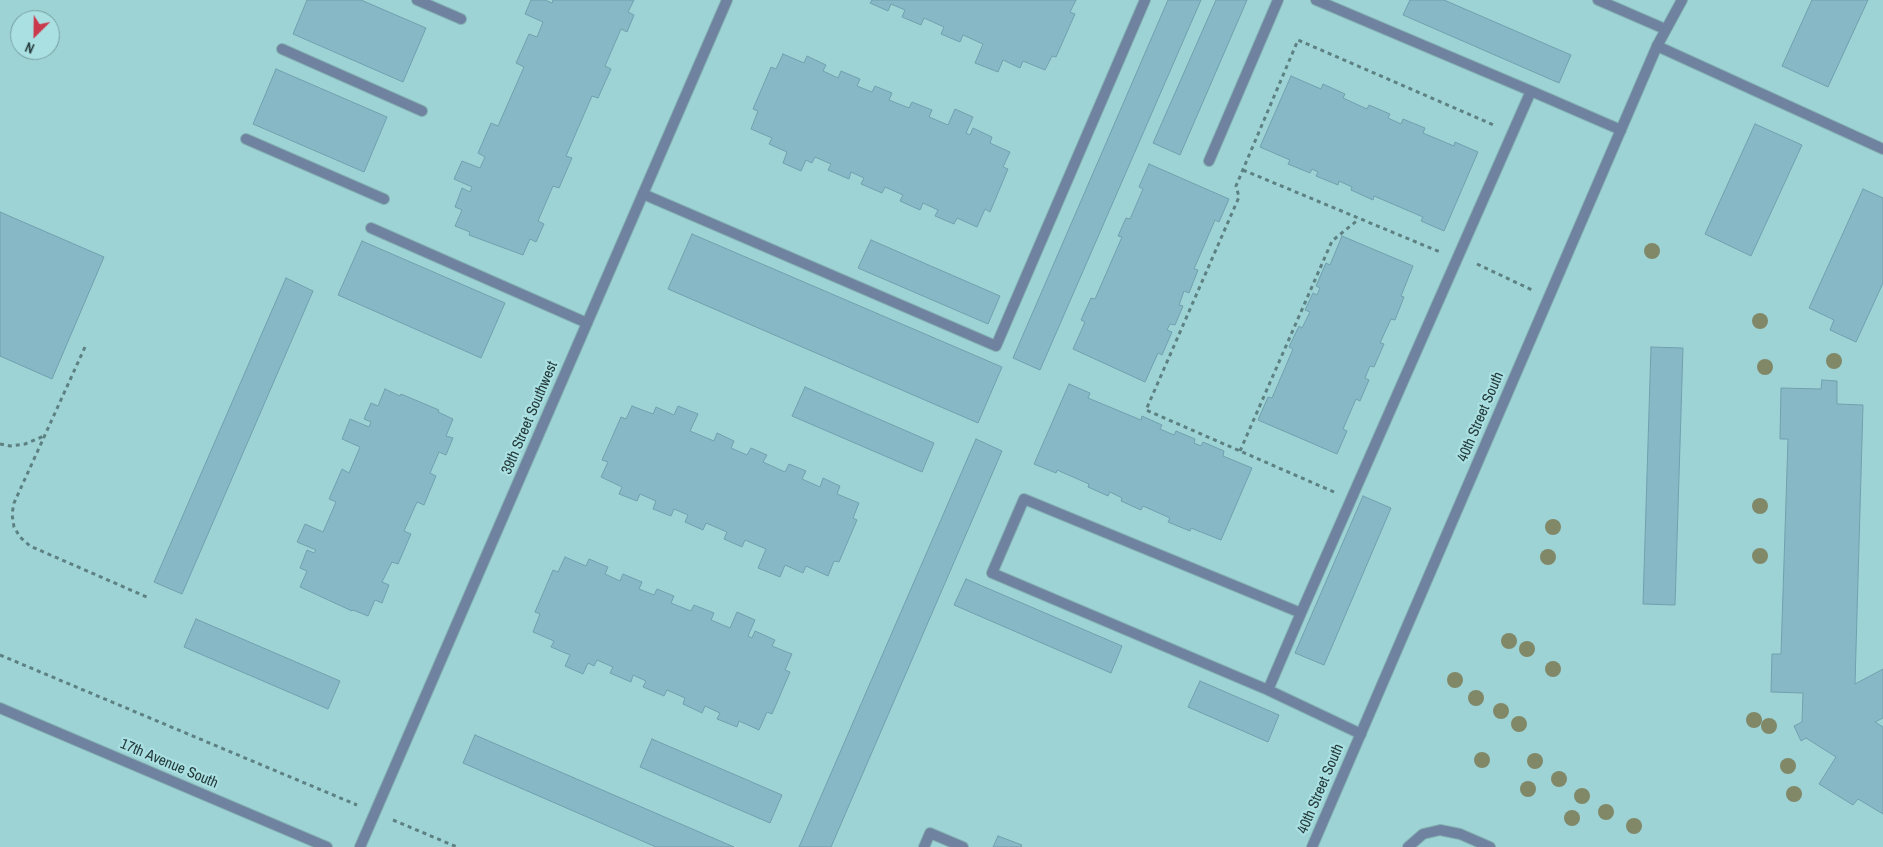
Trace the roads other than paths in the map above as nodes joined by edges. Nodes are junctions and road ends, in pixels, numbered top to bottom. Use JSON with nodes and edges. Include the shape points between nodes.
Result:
{"nodes":[{"id":1,"x":417,"y":0,"type":"edge"},
{"id":2,"x":727,"y":0,"type":"edge"},
{"id":3,"x":1145,"y":0,"type":"edge"},
{"id":4,"x":1278,"y":0,"type":"edge"},
{"id":5,"x":1316,"y":0,"type":"edge"},
{"id":6,"x":1598,"y":0,"type":"edge"},
{"id":7,"x":1682,"y":0,"type":"edge"},
{"id":8,"x":461,"y":19,"type":"dead end"},
{"id":9,"x":1665,"y":29,"type":"junction"},
{"id":10,"x":1657,"y":46,"type":"junction"},
{"id":11,"x":282,"y":49,"type":"dead end"},
{"id":12,"x":1531,"y":91,"type":"junction"},
{"id":13,"x":422,"y":111,"type":"dead end"},
{"id":14,"x":1621,"y":130,"type":"junction"},
{"id":15,"x":246,"y":140,"type":"dead end"},
{"id":16,"x":1883,"y":149,"type":"edge"},
{"id":17,"x":1209,"y":161,"type":"dead end"},
{"id":18,"x":643,"y":194,"type":"junction"},
{"id":19,"x":384,"y":199,"type":"dead end"},
{"id":20,"x":371,"y":228,"type":"dead end"},
{"id":21,"x":587,"y":323,"type":"junction"},
{"id":22,"x":1301,"y":613,"type":"junction"},
{"id":23,"x":1268,"y":690,"type":"junction"},
{"id":24,"x":0,"y":708,"type":"edge"},
{"id":25,"x":1361,"y":734,"type":"junction"},
{"id":26,"x":327,"y":847,"type":"edge"},
{"id":27,"x":360,"y":847,"type":"edge"},
{"id":28,"x":924,"y":847,"type":"edge"},
{"id":29,"x":963,"y":847,"type":"edge"},
{"id":30,"x":1312,"y":847,"type":"edge"},
{"id":31,"x":1408,"y":847,"type":"edge"},
{"id":32,"x":1490,"y":847,"type":"edge"}],
"edges":[{"from":1,"to":8,"type":"street"},
{"from":2,"to":18,"type":"street","name":"39th Street Southwest"},
{"from":3,"to":18,"type":"street","via":[[996,346]]},
{"from":4,"to":17,"type":"street"},
{"from":5,"to":12,"type":"street"},
{"from":6,"to":9,"type":"street"},
{"from":7,"to":9,"type":"street","name":"40th Street South"},
{"from":9,"to":10,"type":"street","name":"40th Street South"},
{"from":10,"to":14,"type":"street","name":"40th Street South"},
{"from":10,"to":16,"type":"street"},
{"from":11,"to":13,"type":"street"},
{"from":12,"to":14,"type":"street"},
{"from":12,"to":22,"type":"street"},
{"from":14,"to":25,"type":"street","name":"40th Street South"},
{"from":15,"to":19,"type":"street"},
{"from":18,"to":21,"type":"street","name":"39th Street Southwest"},
{"from":20,"to":21,"type":"street"},
{"from":21,"to":27,"type":"street","name":"39th Street Southwest"},
{"from":22,"to":23,"type":"street"},
{"from":22,"to":23,"type":"street","via":[[1024,498],[999,556],[992,573]]},
{"from":23,"to":25,"type":"street"},
{"from":24,"to":26,"type":"street","name":"17th Avenue South"},
{"from":25,"to":30,"type":"street","name":"40th Street South"},
{"from":28,"to":29,"type":"street","via":[[930,833]]},
{"from":31,"to":32,"type":"street","via":[[1423,834],[1440,830],[1460,834]]}]}
